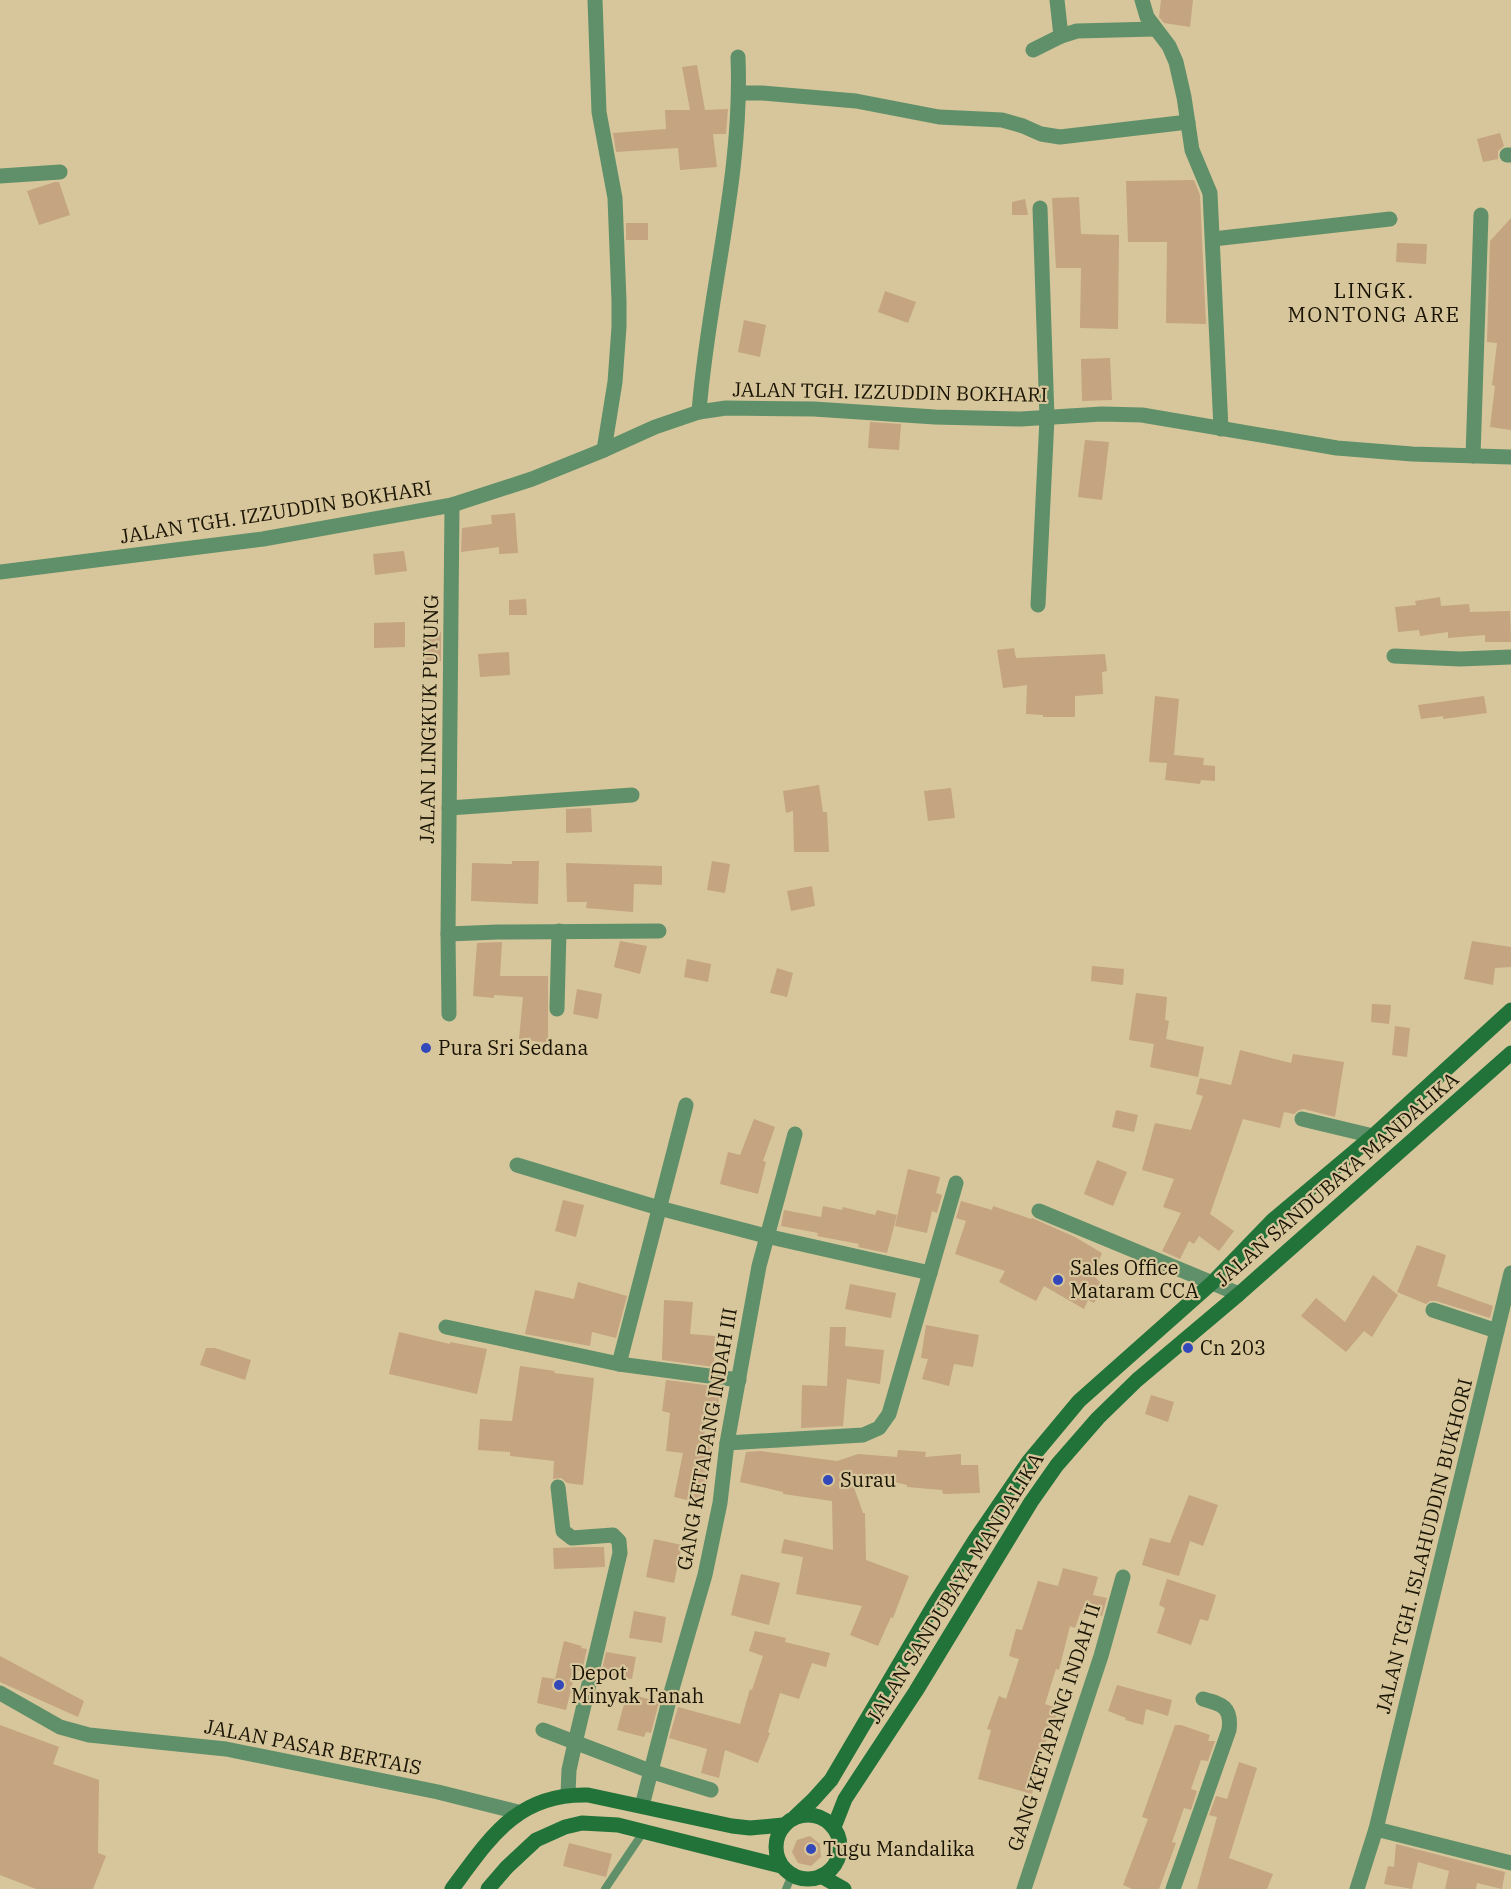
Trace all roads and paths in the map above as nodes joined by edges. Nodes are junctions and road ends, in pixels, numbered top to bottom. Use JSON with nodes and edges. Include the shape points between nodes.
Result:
{"nodes":[{"id":1,"x":595,"y":0,"type":"edge"},
{"id":2,"x":1057,"y":0,"type":"edge"},
{"id":3,"x":1142,"y":0,"type":"edge"},
{"id":4,"x":1155,"y":29,"type":"junction"},
{"id":5,"x":1061,"y":36,"type":"junction"},
{"id":6,"x":1034,"y":50,"type":"dead end"},
{"id":7,"x":738,"y":57,"type":"dead end"},
{"id":8,"x":740,"y":93,"type":"junction"},
{"id":9,"x":1188,"y":122,"type":"junction"},
{"id":10,"x":60,"y":172,"type":"dead end"},
{"id":11,"x":0,"y":176,"type":"edge"},
{"id":12,"x":1040,"y":208,"type":"dead end"},
{"id":13,"x":1481,"y":215,"type":"dead end"},
{"id":14,"x":1390,"y":219,"type":"dead end"},
{"id":15,"x":1212,"y":239,"type":"junction"},
{"id":16,"x":699,"y":412,"type":"junction"},
{"id":17,"x":1047,"y":418,"type":"junction"},
{"id":18,"x":1221,"y":429,"type":"junction"},
{"id":19,"x":604,"y":450,"type":"junction"},
{"id":20,"x":1473,"y":456,"type":"junction"},
{"id":21,"x":1511,"y":457,"type":"edge"},
{"id":22,"x":452,"y":505,"type":"junction"},
{"id":23,"x":0,"y":572,"type":"edge"},
{"id":24,"x":1038,"y":605,"type":"dead end"},
{"id":25,"x":1394,"y":656,"type":"dead end"},
{"id":26,"x":1511,"y":657,"type":"edge"},
{"id":27,"x":632,"y":795,"type":"dead end"},
{"id":28,"x":449,"y":808,"type":"junction"},
{"id":29,"x":559,"y":931,"type":"junction"},
{"id":30,"x":659,"y":931,"type":"dead end"},
{"id":31,"x":448,"y":934,"type":"junction"},
{"id":32,"x":557,"y":1009,"type":"dead end"},
{"id":33,"x":1511,"y":1010,"type":"edge"},
{"id":34,"x":449,"y":1014,"type":"dead end"},
{"id":35,"x":1511,"y":1053,"type":"edge"},
{"id":36,"x":686,"y":1105,"type":"dead end"},
{"id":37,"x":1302,"y":1119,"type":"dead end"},
{"id":38,"x":795,"y":1134,"type":"dead end"},
{"id":39,"x":1373,"y":1136,"type":"junction"},
{"id":40,"x":517,"y":1165,"type":"dead end"},
{"id":41,"x":956,"y":1183,"type":"dead end"},
{"id":42,"x":659,"y":1208,"type":"junction"},
{"id":43,"x":1039,"y":1211,"type":"dead end"},
{"id":44,"x":765,"y":1236,"type":"junction"},
{"id":45,"x":930,"y":1273,"type":"junction"},
{"id":46,"x":1511,"y":1273,"type":"edge"},
{"id":47,"x":1213,"y":1282,"type":"junction"},
{"id":48,"x":1239,"y":1294,"type":"junction"},
{"id":49,"x":1433,"y":1310,"type":"dead end"},
{"id":50,"x":446,"y":1327,"type":"dead end"},
{"id":51,"x":1497,"y":1331,"type":"junction"},
{"id":52,"x":619,"y":1364,"type":"junction"},
{"id":53,"x":739,"y":1380,"type":"junction"},
{"id":54,"x":727,"y":1443,"type":"junction"},
{"id":55,"x":558,"y":1486,"type":"dead end"},
{"id":56,"x":1123,"y":1577,"type":"dead end"},
{"id":57,"x":0,"y":1694,"type":"edge"},
{"id":58,"x":1203,"y":1699,"type":"dead end"},
{"id":59,"x":543,"y":1730,"type":"dead end"},
{"id":60,"x":575,"y":1743,"type":"junction"},
{"id":61,"x":650,"y":1771,"type":"junction"},
{"id":62,"x":711,"y":1791,"type":"dead end"},
{"id":63,"x":568,"y":1794,"type":"junction"},
{"id":64,"x":642,"y":1806,"type":"junction"},
{"id":65,"x":518,"y":1812,"type":"junction"},
{"id":66,"x":789,"y":1821,"type":"junction"},
{"id":67,"x":834,"y":1827,"type":"junction"},
{"id":68,"x":1376,"y":1829,"type":"junction"},
{"id":69,"x":645,"y":1830,"type":"junction"},
{"id":70,"x":1511,"y":1863,"type":"edge"},
{"id":71,"x":820,"y":1876,"type":"junction"},
{"id":72,"x":786,"y":1877,"type":"edge"},
{"id":73,"x":452,"y":1889,"type":"edge"},
{"id":74,"x":488,"y":1889,"type":"edge"},
{"id":75,"x":605,"y":1889,"type":"edge"},
{"id":76,"x":844,"y":1889,"type":"edge"},
{"id":77,"x":1024,"y":1889,"type":"edge"},
{"id":78,"x":1173,"y":1889,"type":"edge"},
{"id":79,"x":1357,"y":1889,"type":"edge"}],
"edges":[{"from":1,"to":19,"type":"street","via":[[599,112],[615,198],[619,301],[615,382]]},
{"from":2,"to":5,"type":"street"},
{"from":3,"to":4,"type":"street"},
{"from":4,"to":5,"type":"street","via":[[1077,31]]},
{"from":4,"to":9,"type":"street","via":[[1176,62]]},
{"from":5,"to":6,"type":"street"},
{"from":7,"to":8,"type":"street"},
{"from":8,"to":9,"type":"street","via":[[856,101],[939,117],[1002,120],[1060,137]]},
{"from":8,"to":16,"type":"street","via":[[720,269],[702,365]]},
{"from":9,"to":15,"type":"street","via":[[1192,150],[1210,193]]},
{"from":10,"to":11,"type":"street"},
{"from":12,"to":17,"type":"street"},
{"from":13,"to":20,"type":"street"},
{"from":14,"to":15,"type":"street"},
{"from":15,"to":18,"type":"street"},
{"from":16,"to":17,"type":"street","name":"JALAN TGH. IZZUDDIN BOKHARI","via":[[775,408],[935,417]]},
{"from":16,"to":19,"type":"street","name":"JALAN TGH. IZZUDDIN BOKHARI"},
{"from":17,"to":18,"type":"street","name":"JALAN TGH. IZZUDDIN BOKHARI","via":[[1142,415]]},
{"from":17,"to":24,"type":"street"},
{"from":18,"to":20,"type":"street","name":"JALAN TGH. IZZUDDIN BOKHARI","via":[[1337,448]]},
{"from":19,"to":22,"type":"street","name":"JALAN TGH. IZZUDDIN BOKHARI"},
{"from":20,"to":21,"type":"street","name":"JALAN TGH. IZZUDDIN BOKHARI"},
{"from":22,"to":23,"type":"street","name":"JALAN TGH. IZZUDDIN BOKHARI","via":[[263,539]]},
{"from":22,"to":28,"type":"street","name":"JALAN LINGKUK PUYUNG"},
{"from":25,"to":26,"type":"street"},
{"from":27,"to":28,"type":"street"},
{"from":28,"to":31,"type":"street","name":"JALAN LINGKUK PUYUNG"},
{"from":29,"to":30,"type":"street"},
{"from":29,"to":31,"type":"street"},
{"from":29,"to":32,"type":"street"},
{"from":31,"to":34,"type":"street","name":"JALAN LINGKUK PUYUNG"},
{"from":33,"to":39,"type":"main road"},
{"from":35,"to":48,"type":"main road","name":"JALAN SANDUBAYA MANDALIKA"},
{"from":36,"to":42,"type":"street"},
{"from":37,"to":39,"type":"street"},
{"from":38,"to":44,"type":"street","name":"GANG KETAPANG INDAH III"},
{"from":39,"to":47,"type":"main road","via":[[1273,1221]]},
{"from":40,"to":42,"type":"street"},
{"from":41,"to":45,"type":"street"},
{"from":42,"to":44,"type":"street"},
{"from":42,"to":52,"type":"street"},
{"from":43,"to":47,"type":"street"},
{"from":44,"to":45,"type":"street"},
{"from":44,"to":53,"type":"street","name":"GANG KETAPANG INDAH III"},
{"from":45,"to":54,"type":"street","via":[[889,1414],[879,1428],[857,1436]]},
{"from":46,"to":51,"type":"street","name":"JALAN TGH. ISLAHUDDIN BUKHORI"},
{"from":47,"to":48,"type":"street"},
{"from":47,"to":66,"type":"main road","via":[[1079,1401],[1029,1461],[934,1605],[831,1780]]},
{"from":48,"to":67,"type":"main road","name":"JALAN SANDUBAYA MANDALIKA","via":[[1137,1380],[1057,1465],[845,1799]]},
{"from":49,"to":51,"type":"street"},
{"from":50,"to":52,"type":"street"},
{"from":51,"to":68,"type":"street","name":"JALAN TGH. ISLAHUDDIN BUKHORI"},
{"from":52,"to":53,"type":"street"},
{"from":53,"to":54,"type":"street","name":"GANG KETAPANG INDAH III"},
{"from":54,"to":61,"type":"street","name":"GANG KETAPANG INDAH III","via":[[705,1575]]},
{"from":55,"to":60,"type":"street","via":[[563,1531],[567,1536],[614,1535],[620,1553]]},
{"from":56,"to":77,"type":"street","name":"GANG KETAPANG INDAH II"},
{"from":57,"to":65,"type":"street","name":"JALAN PASAR BERTAIS","via":[[43,1719],[83,1734],[226,1749]]},
{"from":58,"to":78,"type":"street","via":[[1225,1707],[1229,1730]]},
{"from":59,"to":60,"type":"street"},
{"from":60,"to":61,"type":"street"},
{"from":60,"to":63,"type":"street"},
{"from":61,"to":62,"type":"street"},
{"from":61,"to":64,"type":"street","name":"GANG KETAPANG INDAH III"},
{"from":63,"to":64,"type":"main road"},
{"from":63,"to":65,"type":"main road"},
{"from":64,"to":66,"type":"main road","via":[[750,1828]]},
{"from":65,"to":73,"type":"main road","via":[[486,1844]]},
{"from":66,"to":67,"type":"main road","via":[[809,1814]]},
{"from":66,"to":72,"type":"main road","via":[[776,1838],[776,1852]]},
{"from":67,"to":71,"type":"main road","via":[[840,1841],[839,1855],[832,1868]]},
{"from":68,"to":70,"type":"street"},
{"from":68,"to":79,"type":"street","name":"JALAN TGH. ISLAHUDDIN BUKHORI"},
{"from":69,"to":72,"type":"main road"},
{"from":69,"to":74,"type":"main road","via":[[600,1822],[550,1832],[536,1840]]},
{"from":69,"to":75,"type":"lane"},
{"from":71,"to":72,"type":"main road"},
{"from":71,"to":76,"type":"main road"}]}
